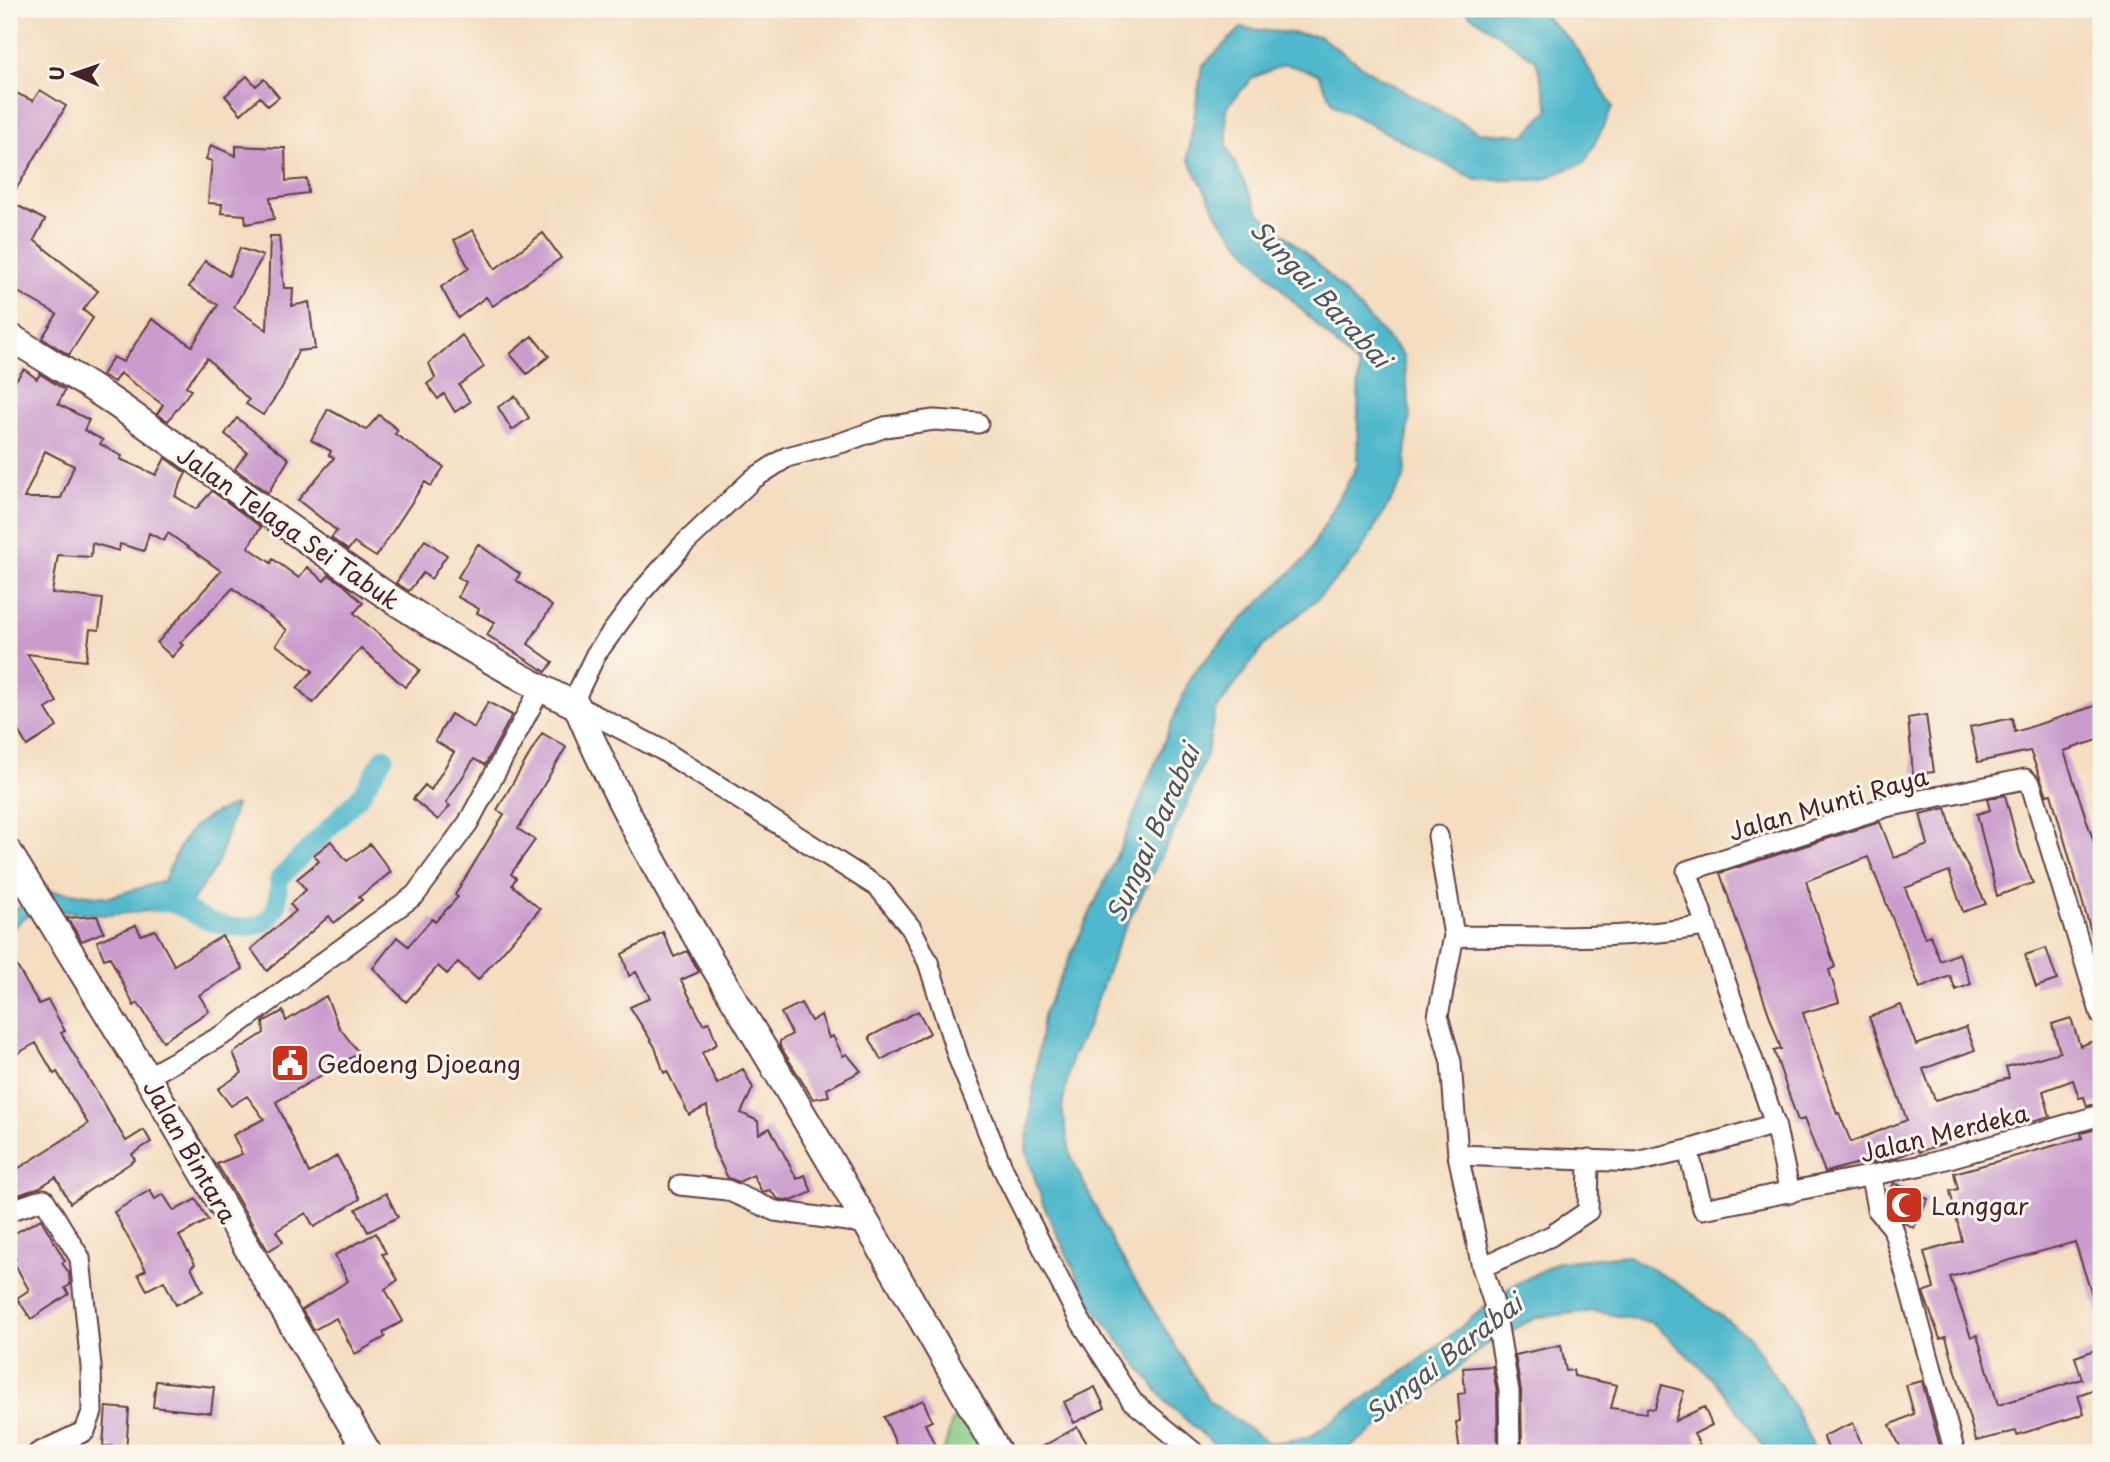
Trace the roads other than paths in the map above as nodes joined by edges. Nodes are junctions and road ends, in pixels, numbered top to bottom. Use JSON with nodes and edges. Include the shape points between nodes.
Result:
{"nodes":[{"id":1,"x":9,"y":336,"type":"edge"},
{"id":2,"x":978,"y":423,"type":"dead end"},
{"id":3,"x":541,"y":688,"type":"junction"},
{"id":4,"x":574,"y":705,"type":"junction"},
{"id":5,"x":1438,"y":836,"type":"dead end"},
{"id":6,"x":9,"y":853,"type":"edge"},
{"id":7,"x":1706,"y":926,"type":"junction"},
{"id":8,"x":1454,"y":936,"type":"junction"},
{"id":9,"x":2101,"y":1016,"type":"edge"},
{"id":10,"x":147,"y":1077,"type":"junction"},
{"id":11,"x":2101,"y":1115,"type":"edge"},
{"id":12,"x":1775,"y":1124,"type":"junction"},
{"id":13,"x":1688,"y":1150,"type":"junction"},
{"id":14,"x":1458,"y":1155,"type":"junction"},
{"id":15,"x":1588,"y":1159,"type":"junction"},
{"id":16,"x":1871,"y":1177,"type":"junction"},
{"id":17,"x":680,"y":1185,"type":"dead end"},
{"id":18,"x":1793,"y":1193,"type":"junction"},
{"id":19,"x":9,"y":1211,"type":"edge"},
{"id":20,"x":869,"y":1224,"type":"junction"},
{"id":21,"x":1482,"y":1267,"type":"junction"},
{"id":22,"x":38,"y":1453,"type":"edge"},
{"id":23,"x":368,"y":1453,"type":"edge"},
{"id":24,"x":998,"y":1453,"type":"edge"},
{"id":25,"x":1195,"y":1453,"type":"edge"},
{"id":26,"x":1510,"y":1453,"type":"edge"},
{"id":27,"x":1955,"y":1453,"type":"edge"}],
"edges":[{"from":1,"to":3,"type":"main road","name":"Jalan Telaga Sei Tabuk","via":[[111,401],[310,546],[488,661]]},
{"from":2,"to":4,"type":"street","via":[[934,420],[885,426],[786,457],[753,479],[643,590],[596,654]]},
{"from":3,"to":4,"type":"main road","name":"Jalan Telaga Sei Tabuk"},
{"from":3,"to":10,"type":"street","via":[[468,823],[415,895],[228,1031]]},
{"from":4,"to":20,"type":"main road","via":[[640,842]]},
{"from":4,"to":25,"type":"street","via":[[662,750],[879,888],[911,928],[928,962],[959,1060],[1003,1169],[1079,1319],[1132,1401]]},
{"from":5,"to":8,"type":"street"},
{"from":6,"to":10,"type":"main road","name":"Jalan Bintara"},
{"from":7,"to":8,"type":"street","via":[[1594,937]]},
{"from":7,"to":9,"type":"street","name":"Jalan Munti Raya","via":[[1687,871],[1886,807],[2025,779],[2031,785]]},
{"from":7,"to":12,"type":"street"},
{"from":8,"to":14,"type":"street","via":[[1438,1016],[1451,1062]]},
{"from":10,"to":23,"type":"main road","name":"Jalan Bintara"},
{"from":11,"to":16,"type":"street","name":"Jalan Merdeka"},
{"from":12,"to":13,"type":"street"},
{"from":12,"to":18,"type":"street"},
{"from":13,"to":15,"type":"street","via":[[1636,1162]]},
{"from":13,"to":18,"type":"street","name":"Jalan Merdeka","via":[[1703,1209]]},
{"from":14,"to":15,"type":"street"},
{"from":14,"to":21,"type":"street"},
{"from":15,"to":21,"type":"street","via":[[1588,1211],[1551,1236]]},
{"from":16,"to":18,"type":"street","name":"Jalan Merdeka"},
{"from":16,"to":27,"type":"street","via":[[1877,1209],[1893,1228]]},
{"from":17,"to":20,"type":"street","via":[[727,1190],[775,1211]]},
{"from":19,"to":22,"type":"street","via":[[44,1199],[80,1258],[91,1366],[91,1421],[85,1431]]},
{"from":20,"to":24,"type":"main road"},
{"from":21,"to":26,"type":"street","via":[[1494,1304],[1509,1391]]}]}
